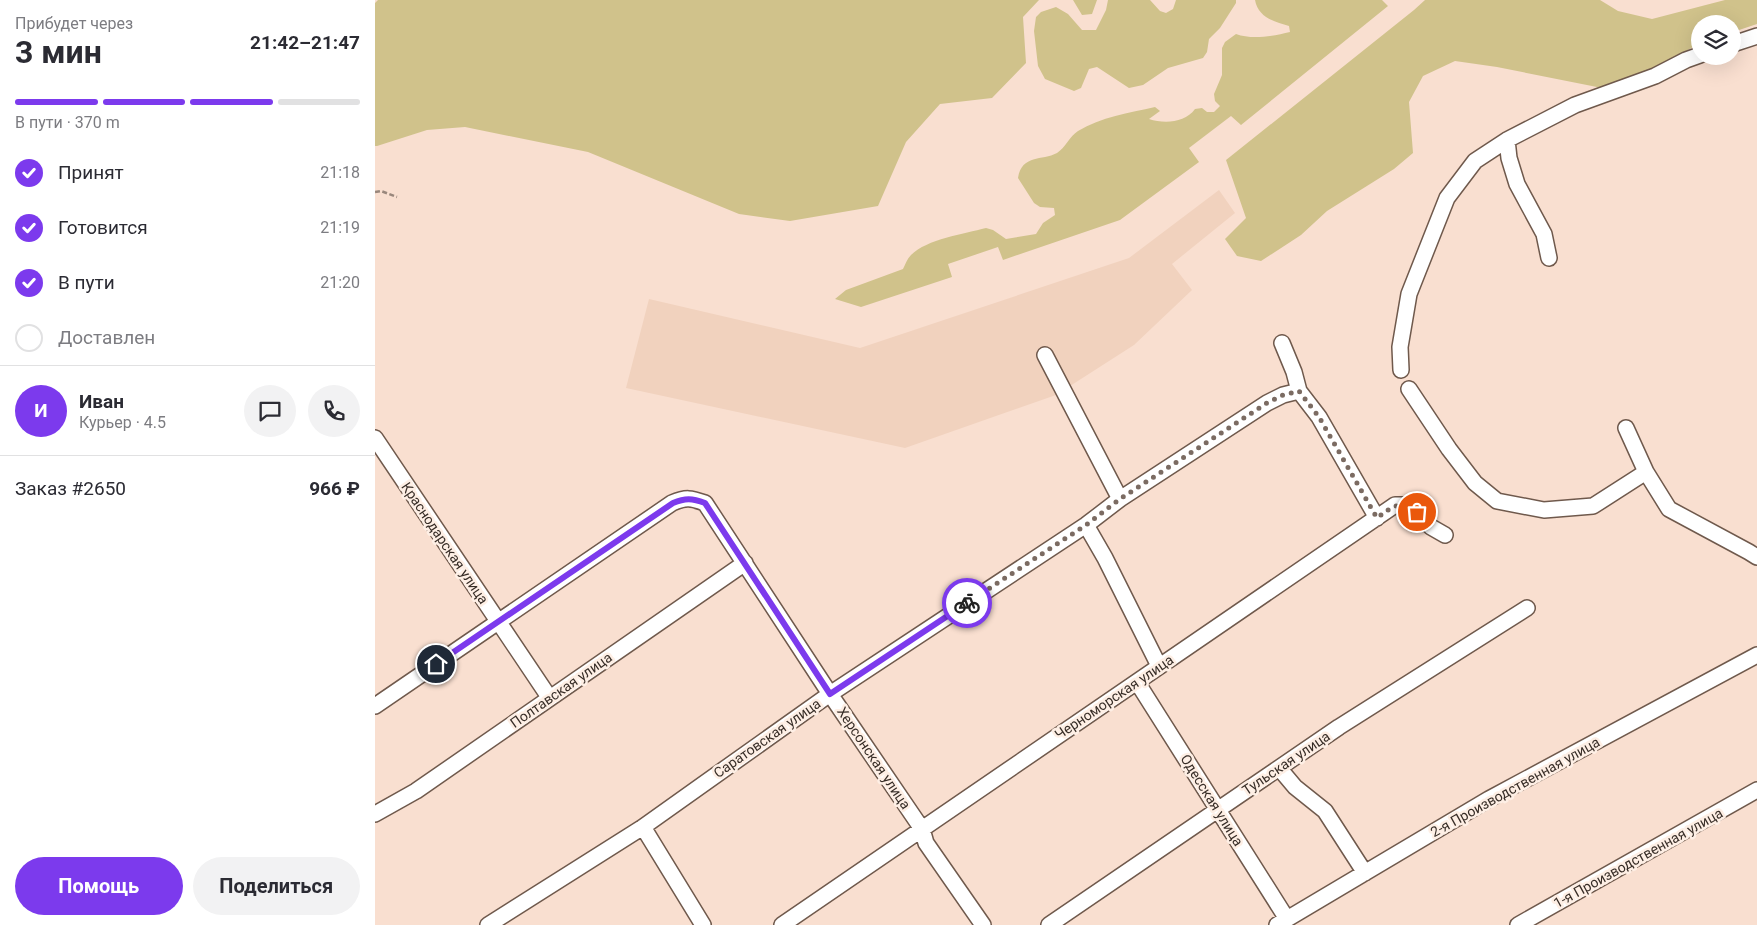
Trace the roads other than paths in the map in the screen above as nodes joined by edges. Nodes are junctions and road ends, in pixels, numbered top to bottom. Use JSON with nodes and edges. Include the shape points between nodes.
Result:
{"nodes":[{"id":1,"x":1757,"y":36,"type":"edge"},
{"id":2,"x":1741,"y":41,"type":"edge"},
{"id":3,"x":1691,"y":58,"type":"edge"},
{"id":4,"x":1507,"y":140,"type":"junction"},
{"id":5,"x":1549,"y":258,"type":"dead end"},
{"id":6,"x":1282,"y":343,"type":"dead end"},
{"id":7,"x":1045,"y":355,"type":"dead end"},
{"id":8,"x":1401,"y":370,"type":"dead end"},
{"id":9,"x":1409,"y":389,"type":"dead end"},
{"id":10,"x":1299,"y":391,"type":"junction"},
{"id":11,"x":1626,"y":428,"type":"dead end"},
{"id":12,"x":375,"y":438,"type":"edge"},
{"id":13,"x":1646,"y":472,"type":"junction"},
{"id":14,"x":1120,"y":499,"type":"junction"},
{"id":15,"x":1377,"y":518,"type":"junction"},
{"id":16,"x":1086,"y":525,"type":"junction"},
{"id":17,"x":1445,"y":535,"type":"dead end"},
{"id":18,"x":1757,"y":557,"type":"edge"},
{"id":19,"x":745,"y":563,"type":"junction"},
{"id":20,"x":1527,"y":608,"type":"dead end"},
{"id":21,"x":497,"y":623,"type":"junction"},
{"id":22,"x":1757,"y":655,"type":"edge"},
{"id":23,"x":1159,"y":666,"type":"junction"},
{"id":24,"x":1137,"y":682,"type":"junction"},
{"id":25,"x":830,"y":694,"type":"junction"},
{"id":26,"x":549,"y":697,"type":"junction"},
{"id":27,"x":375,"y":706,"type":"edge"},
{"id":28,"x":1279,"y":768,"type":"junction"},
{"id":29,"x":1757,"y":790,"type":"edge"},
{"id":30,"x":1218,"y":810,"type":"junction"},
{"id":31,"x":375,"y":814,"type":"edge"},
{"id":32,"x":643,"y":827,"type":"junction"},
{"id":33,"x":922,"y":829,"type":"junction"},
{"id":34,"x":1365,"y":873,"type":"junction"},
{"id":35,"x":1282,"y":922,"type":"edge"},
{"id":36,"x":488,"y":925,"type":"edge"},
{"id":37,"x":703,"y":925,"type":"edge"},
{"id":38,"x":782,"y":925,"type":"edge"},
{"id":39,"x":983,"y":925,"type":"edge"},
{"id":40,"x":1049,"y":925,"type":"edge"},
{"id":41,"x":1518,"y":925,"type":"edge"}],
"edges":[{"from":1,"to":2,"type":"street"},
{"from":3,"to":4,"type":"street","via":[[1655,76],[1575,105]]},
{"from":4,"to":5,"type":"street","via":[[1517,184],[1544,234]]},
{"from":4,"to":8,"type":"street","via":[[1475,161],[1447,198],[1409,294],[1400,347]]},
{"from":6,"to":10,"type":"street"},
{"from":7,"to":14,"type":"street"},
{"from":9,"to":13,"type":"street","via":[[1449,450],[1475,483],[1497,501],[1544,510],[1593,506]]},
{"from":10,"to":14,"type":"street","name":"Саратовская улица","via":[[1267,403]]},
{"from":10,"to":15,"type":"street","via":[[1319,417]]},
{"from":11,"to":13,"type":"street"},
{"from":12,"to":21,"type":"street","name":"Краснодарская улица"},
{"from":13,"to":18,"type":"street","via":[[1669,510]]},
{"from":14,"to":16,"type":"street","name":"Саратовская улица"},
{"from":15,"to":17,"type":"street","name":"Черноморская улица","via":[[1395,505],[1409,505],[1431,527]]},
{"from":15,"to":23,"type":"street","name":"Черноморская улица"},
{"from":16,"to":23,"type":"street"},
{"from":16,"to":25,"type":"street","name":"Саратовская улица"},
{"from":19,"to":21,"type":"street","name":"Херсонская улица","via":[[705,503],[692,498],[682,499]]},
{"from":19,"to":25,"type":"street","name":"Херсонская улица"},
{"from":19,"to":26,"type":"street","name":"Полтавская улица"},
{"from":20,"to":28,"type":"street","name":"Тульская улица"},
{"from":21,"to":26,"type":"street","name":"Краснодарская улица"},
{"from":21,"to":27,"type":"street"},
{"from":22,"to":34,"type":"street","name":"2-я Производственная улица","via":[[1489,799]]},
{"from":23,"to":24,"type":"street","name":"Черноморская улица"},
{"from":24,"to":30,"type":"street","name":"Одесская улица"},
{"from":24,"to":33,"type":"street","name":"Черноморская улица"},
{"from":25,"to":32,"type":"street","name":"Саратовская улица"},
{"from":25,"to":33,"type":"street","name":"Херсонская улица"},
{"from":26,"to":31,"type":"street","name":"Полтавская улица","via":[[416,791]]},
{"from":28,"to":30,"type":"street","name":"Тульская улица"},
{"from":28,"to":34,"type":"street","via":[[1295,787],[1325,811]]},
{"from":29,"to":41,"type":"street","name":"1-я Производственная улица"},
{"from":30,"to":35,"type":"street","name":"Одесская улица"},
{"from":30,"to":40,"type":"street","name":"Тульская улица"},
{"from":32,"to":36,"type":"street","name":"Саратовская улица"},
{"from":32,"to":37,"type":"street"},
{"from":33,"to":38,"type":"street","name":"Черноморская улица"},
{"from":33,"to":39,"type":"street","name":"Херсонская улица","via":[[926,843]]},
{"from":34,"to":35,"type":"street","name":"2-я Производственная улица"}]}
